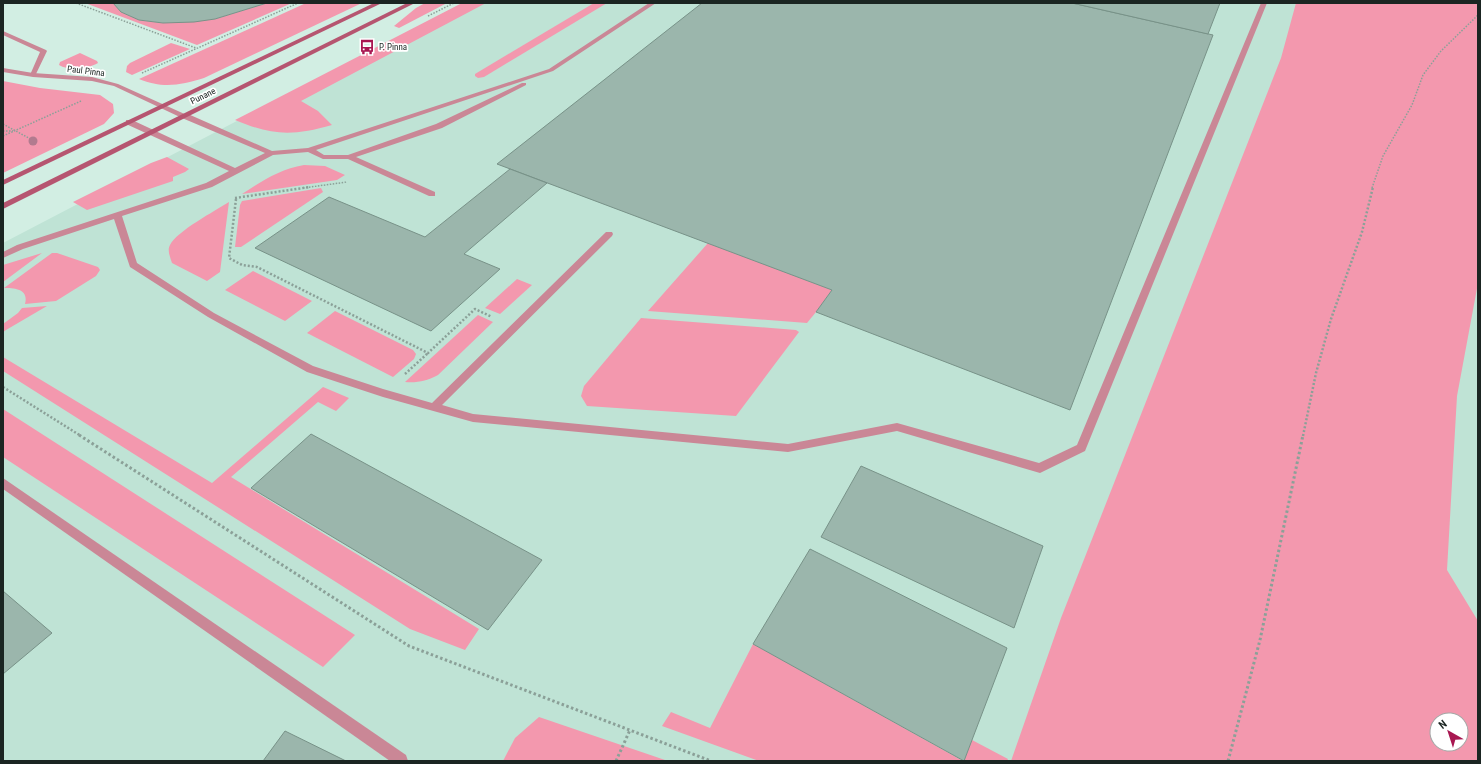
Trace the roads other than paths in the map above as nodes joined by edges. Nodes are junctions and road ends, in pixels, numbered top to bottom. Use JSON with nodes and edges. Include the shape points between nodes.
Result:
{"nodes":[{"id":1,"x":379,"y":3,"type":"edge"},
{"id":2,"x":412,"y":3,"type":"edge"},
{"id":3,"x":653,"y":3,"type":"edge"},
{"id":4,"x":1264,"y":3,"type":"edge"},
{"id":5,"x":3,"y":33,"type":"edge"},
{"id":6,"x":3,"y":70,"type":"edge"},
{"id":7,"x":551,"y":70,"type":"junction"},
{"id":8,"x":33,"y":75,"type":"junction"},
{"id":9,"x":162,"y":106,"type":"junction"},
{"id":10,"x":185,"y":116,"type":"junction"},
{"id":11,"x":129,"y":122,"type":"junction"},
{"id":12,"x":152,"y":132,"type":"junction"},
{"id":13,"x":308,"y":150,"type":"junction"},
{"id":14,"x":271,"y":154,"type":"junction"},
{"id":15,"x":349,"y":158,"type":"junction"},
{"id":16,"x":235,"y":171,"type":"junction"},
{"id":17,"x":3,"y":182,"type":"edge"},
{"id":18,"x":432,"y":194,"type":"dead end"},
{"id":19,"x":3,"y":206,"type":"edge"},
{"id":20,"x":118,"y":217,"type":"junction"},
{"id":21,"x":609,"y":234,"type":"dead end"},
{"id":22,"x":3,"y":255,"type":"edge"},
{"id":23,"x":434,"y":407,"type":"junction"},
{"id":24,"x":3,"y":483,"type":"edge"},
{"id":25,"x":401,"y":760,"type":"edge"}],
"edges":[{"from":1,"to":9,"type":"main road","name":"Punane"},
{"from":2,"to":10,"type":"main road","name":"Punane"},
{"from":3,"to":7,"type":"street"},
{"from":4,"to":23,"type":"street","via":[[1081,448],[1047,465],[1040,468],[897,426],[788,448],[473,418]]},
{"from":5,"to":8,"type":"street","via":[[44,50]]},
{"from":6,"to":8,"type":"street","name":"Paul Pinna"},
{"from":7,"to":13,"type":"street"},
{"from":7,"to":15,"type":"street","via":[[439,126]]},
{"from":8,"to":9,"type":"street","name":"Paul Pinna","via":[[92,79],[116,85]]},
{"from":9,"to":10,"type":"street","name":"Paul Pinna"},
{"from":9,"to":11,"type":"main road","name":"Punane"},
{"from":10,"to":12,"type":"main road","name":"Punane"},
{"from":10,"to":14,"type":"street","name":"Paul Pinna"},
{"from":11,"to":12,"type":"street"},
{"from":11,"to":17,"type":"main road","name":"Punane"},
{"from":12,"to":16,"type":"street"},
{"from":12,"to":19,"type":"main road","name":"Punane"},
{"from":13,"to":14,"type":"street"},
{"from":13,"to":15,"type":"street","via":[[322,157]]},
{"from":14,"to":16,"type":"street"},
{"from":15,"to":18,"type":"street"},
{"from":16,"to":20,"type":"street","via":[[210,185]]},
{"from":20,"to":22,"type":"street","via":[[20,247]]},
{"from":20,"to":23,"type":"street","via":[[133,266],[211,315],[310,369]]},
{"from":21,"to":23,"type":"street"},
{"from":24,"to":25,"type":"street"}]}
